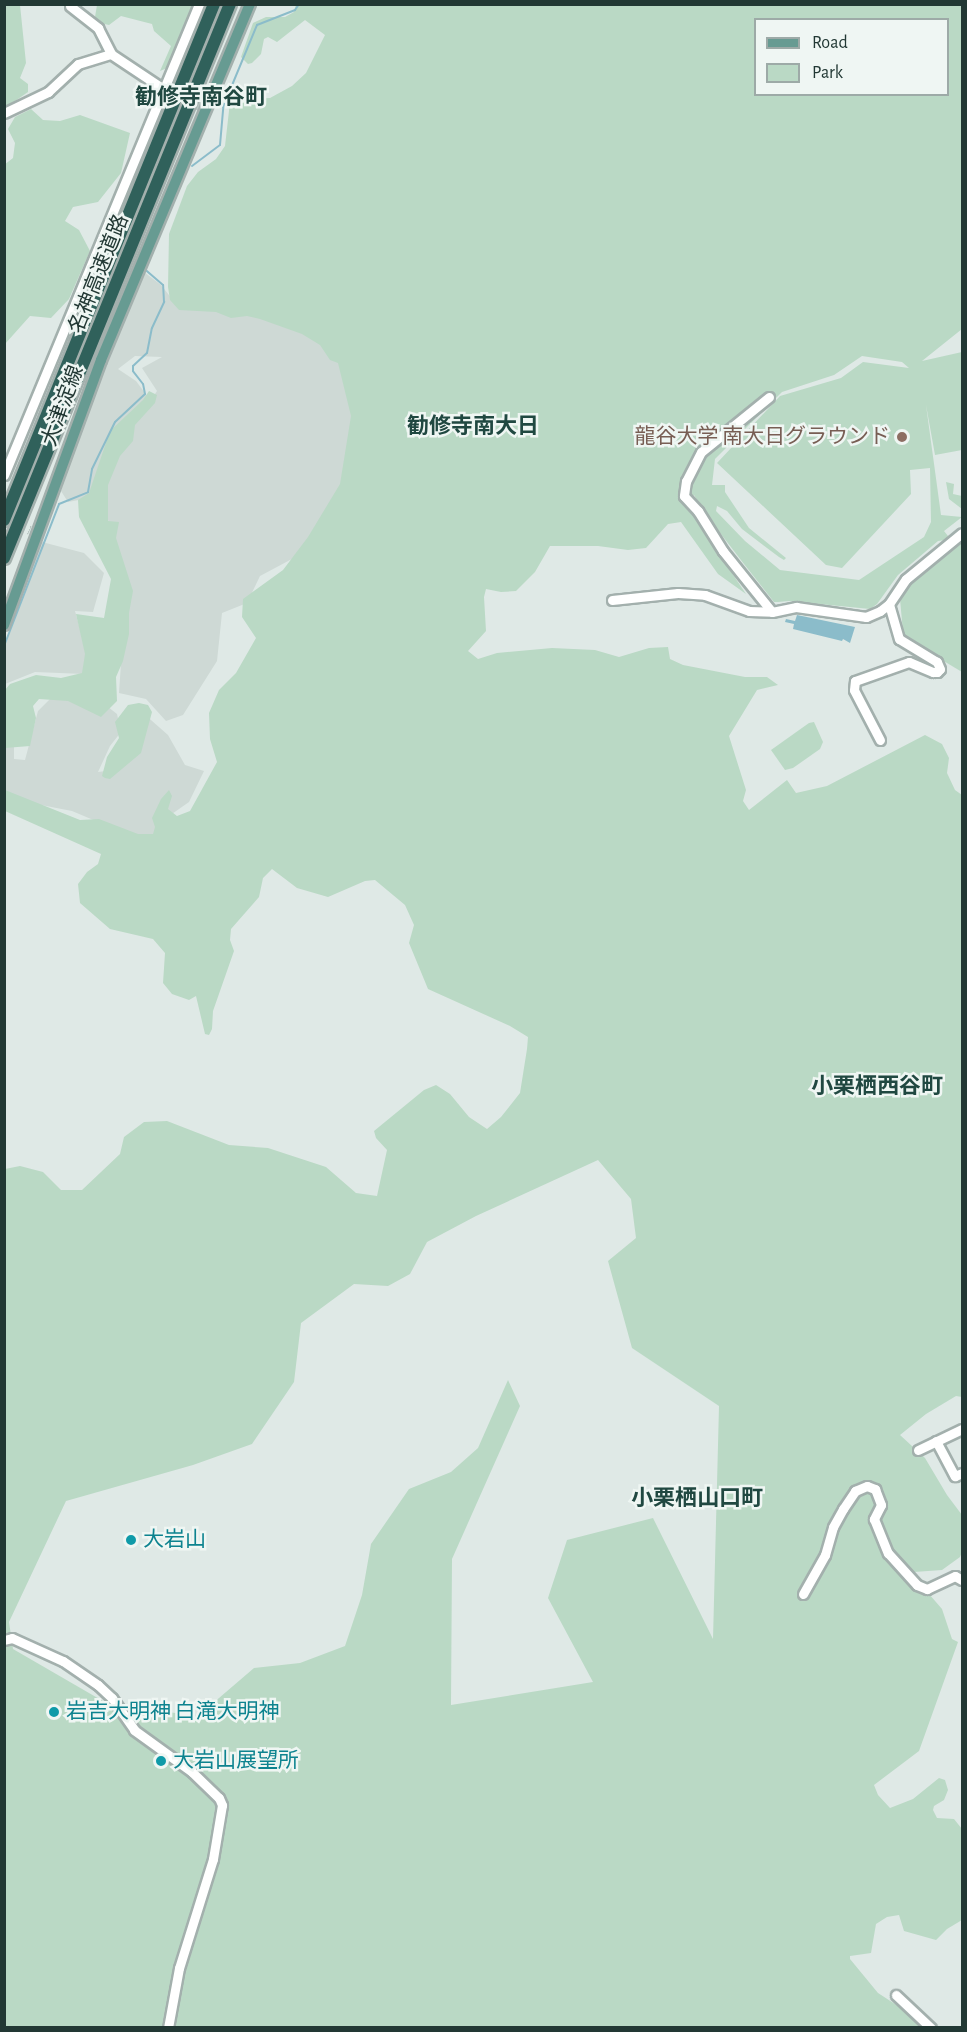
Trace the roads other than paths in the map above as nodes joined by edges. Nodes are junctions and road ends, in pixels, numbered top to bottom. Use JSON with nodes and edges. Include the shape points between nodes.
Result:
{"nodes":[{"id":1,"x":199,"y":4,"type":"edge"},
{"id":2,"x":214,"y":4,"type":"edge"},
{"id":3,"x":230,"y":4,"type":"edge"},
{"id":4,"x":250,"y":4,"type":"edge"},
{"id":5,"x":69,"y":6,"type":"edge"},
{"id":6,"x":111,"y":54,"type":"junction"},
{"id":7,"x":165,"y":90,"type":"junction"},
{"id":8,"x":4,"y":113,"type":"edge"},
{"id":9,"x":770,"y":397,"type":"dead end"},
{"id":10,"x":4,"y":475,"type":"edge"},
{"id":11,"x":4,"y":520,"type":"edge"},
{"id":12,"x":963,"y":533,"type":"edge"},
{"id":13,"x":4,"y":558,"type":"edge"},
{"id":14,"x":612,"y":600,"type":"dead end"},
{"id":15,"x":889,"y":604,"type":"junction"},
{"id":16,"x":772,"y":612,"type":"junction"},
{"id":17,"x":4,"y":625,"type":"edge"},
{"id":18,"x":880,"y":740,"type":"dead end"},
{"id":19,"x":963,"y":1429,"type":"edge"},
{"id":20,"x":936,"y":1442,"type":"junction"},
{"id":21,"x":918,"y":1450,"type":"dead end"},
{"id":22,"x":963,"y":1473,"type":"edge"},
{"id":23,"x":963,"y":1580,"type":"edge"},
{"id":24,"x":802,"y":1594,"type":"dead end"},
{"id":25,"x":4,"y":1640,"type":"edge"},
{"id":26,"x":896,"y":1995,"type":"dead end"},
{"id":27,"x":168,"y":2028,"type":"edge"},
{"id":28,"x":931,"y":2028,"type":"edge"}],
"edges":[{"from":1,"to":7,"type":"street"},
{"from":2,"to":11,"type":"highway","name":"名神高速道路"},
{"from":3,"to":13,"type":"highway","name":"名神高速道路"},
{"from":4,"to":17,"type":"main road","name":"大津淀線","via":[[101,360],[34,532]]},
{"from":5,"to":6,"type":"street","via":[[98,28]]},
{"from":6,"to":7,"type":"street"},
{"from":6,"to":8,"type":"street","via":[[78,64],[48,92]]},
{"from":7,"to":10,"type":"street"},
{"from":9,"to":16,"type":"street","via":[[700,452],[686,481],[684,496]]},
{"from":12,"to":15,"type":"street","via":[[906,579]]},
{"from":14,"to":16,"type":"street","via":[[678,593],[705,595],[749,611]]},
{"from":15,"to":16,"type":"street","via":[[866,617],[796,607]]},
{"from":15,"to":18,"type":"street","via":[[899,639],[937,662],[940,669],[933,672],[909,662],[855,681],[854,690]]},
{"from":19,"to":20,"type":"street"},
{"from":20,"to":21,"type":"street"},
{"from":20,"to":22,"type":"street","via":[[955,1476]]},
{"from":23,"to":24,"type":"street","via":[[955,1576],[927,1588],[917,1585],[888,1553],[874,1519],[881,1505],[875,1489],[867,1486],[855,1491],[843,1509],[825,1555]]},
{"from":25,"to":27,"type":"street","via":[[12,1638],[63,1661],[98,1685],[134,1730],[192,1772],[219,1798],[222,1806],[213,1859],[179,1968]]},
{"from":26,"to":28,"type":"street"}]}
